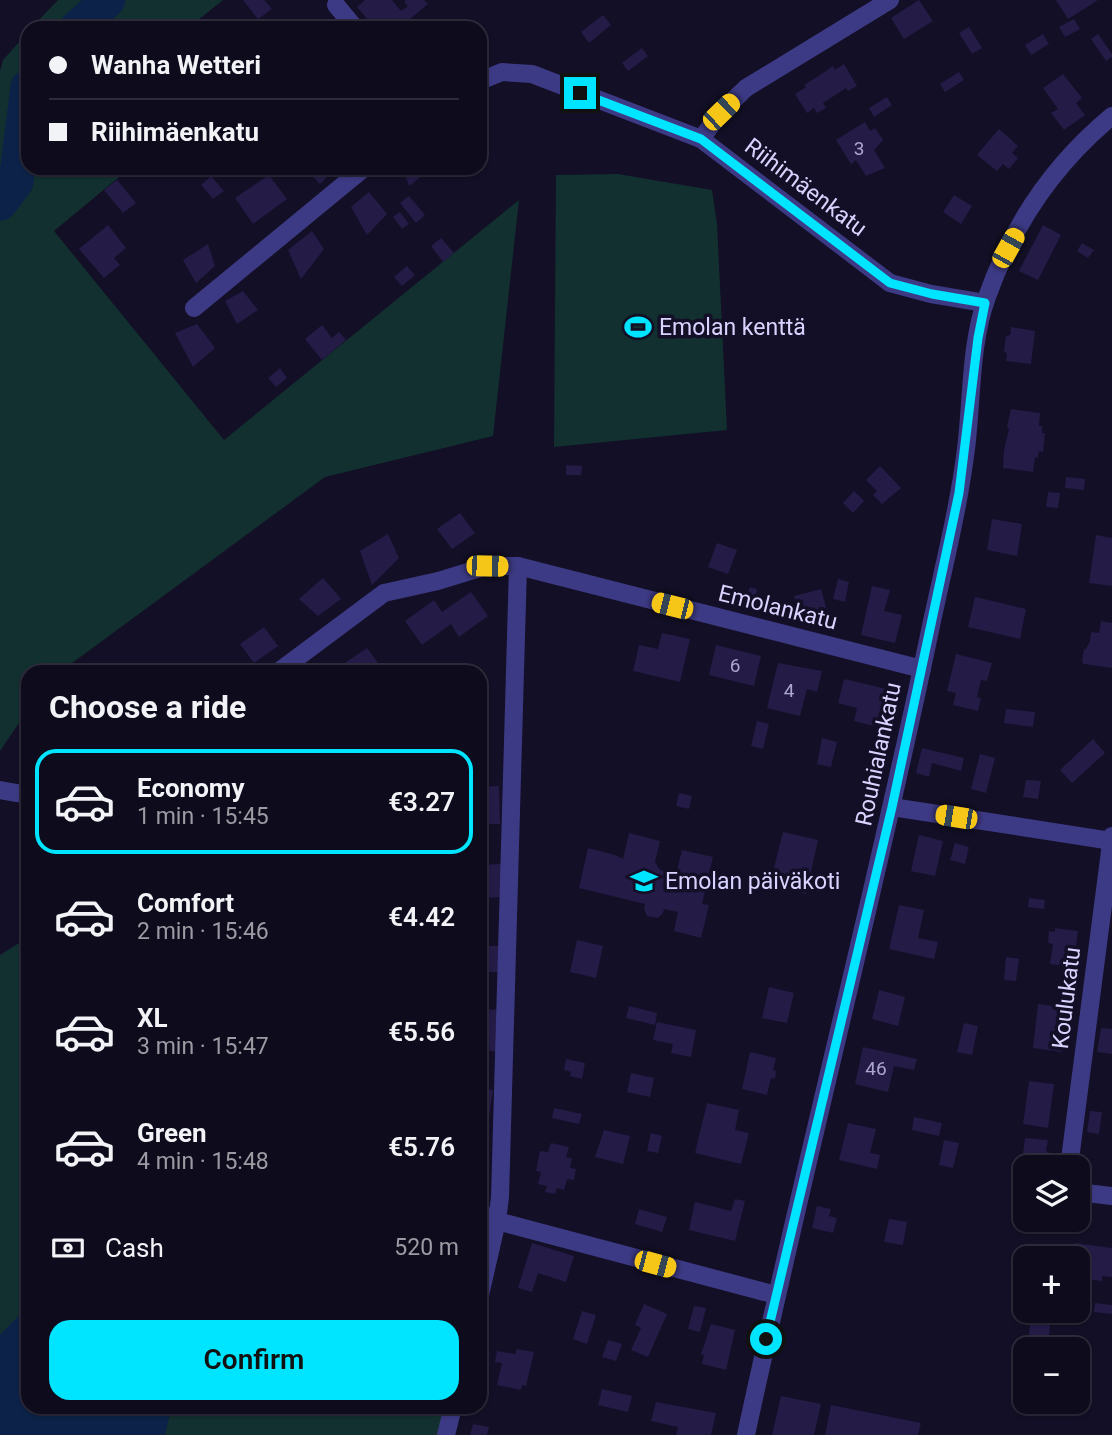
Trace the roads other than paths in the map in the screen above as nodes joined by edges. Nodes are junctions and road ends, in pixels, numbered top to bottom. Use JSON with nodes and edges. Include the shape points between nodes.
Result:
{"nodes":[{"id":1,"x":890,"y":0,"type":"edge"},
{"id":2,"x":336,"y":5,"type":"dead end"},
{"id":3,"x":349,"y":21,"type":"edge"},
{"id":4,"x":487,"y":78,"type":"edge"},
{"id":5,"x":1112,"y":116,"type":"edge"},
{"id":6,"x":701,"y":139,"type":"junction"},
{"id":7,"x":356,"y":175,"type":"edge"},
{"id":8,"x":985,"y":303,"type":"junction"},
{"id":9,"x":194,"y":308,"type":"dead end"},
{"id":10,"x":517,"y":566,"type":"junction"},
{"id":11,"x":287,"y":665,"type":"edge"},
{"id":12,"x":922,"y":669,"type":"junction"},
{"id":13,"x":0,"y":790,"type":"edge"},
{"id":14,"x":21,"y":794,"type":"edge"},
{"id":15,"x":892,"y":807,"type":"junction"},
{"id":16,"x":1112,"y":836,"type":"edge"},
{"id":17,"x":1112,"y":841,"type":"edge"},
{"id":18,"x":1071,"y":1155,"type":"edge"},
{"id":19,"x":1090,"y":1193,"type":"edge"},
{"id":20,"x":1112,"y":1196,"type":"edge"},
{"id":21,"x":487,"y":1216,"type":"edge"},
{"id":22,"x":497,"y":1221,"type":"junction"},
{"id":23,"x":487,"y":1265,"type":"edge"},
{"id":24,"x":776,"y":1295,"type":"junction"},
{"id":25,"x":451,"y":1414,"type":"edge"},
{"id":26,"x":446,"y":1435,"type":"edge"},
{"id":27,"x":746,"y":1435,"type":"edge"}],
"edges":[{"from":1,"to":6,"type":"street","via":[[746,88]]},
{"from":2,"to":3,"type":"street"},
{"from":4,"to":6,"type":"street","name":"Riihimäenkatu","via":[[502,72],[532,74]]},
{"from":5,"to":8,"type":"street","name":"Rouhialankatu","via":[[1084,139],[1030,208]]},
{"from":6,"to":8,"type":"street","name":"Riihimäenkatu","via":[[890,283]]},
{"from":7,"to":9,"type":"street"},
{"from":8,"to":12,"type":"street","name":"Rouhialankatu","via":[[959,493]]},
{"from":10,"to":11,"type":"street","name":"Emolankatu","via":[[487,566],[384,593]]},
{"from":10,"to":12,"type":"street","name":"Emolankatu"},
{"from":10,"to":22,"type":"street"},
{"from":12,"to":15,"type":"street","name":"Rouhialankatu"},
{"from":13,"to":14,"type":"street"},
{"from":15,"to":17,"type":"street"},
{"from":15,"to":24,"type":"street","name":"Rouhialankatu"},
{"from":16,"to":17,"type":"street","name":"Koulukatu"},
{"from":17,"to":18,"type":"street","name":"Koulukatu"},
{"from":19,"to":20,"type":"street"},
{"from":21,"to":22,"type":"street"},
{"from":22,"to":23,"type":"street"},
{"from":22,"to":24,"type":"street"},
{"from":24,"to":27,"type":"street","name":"Rouhialankatu"},
{"from":25,"to":26,"type":"street"}]}
